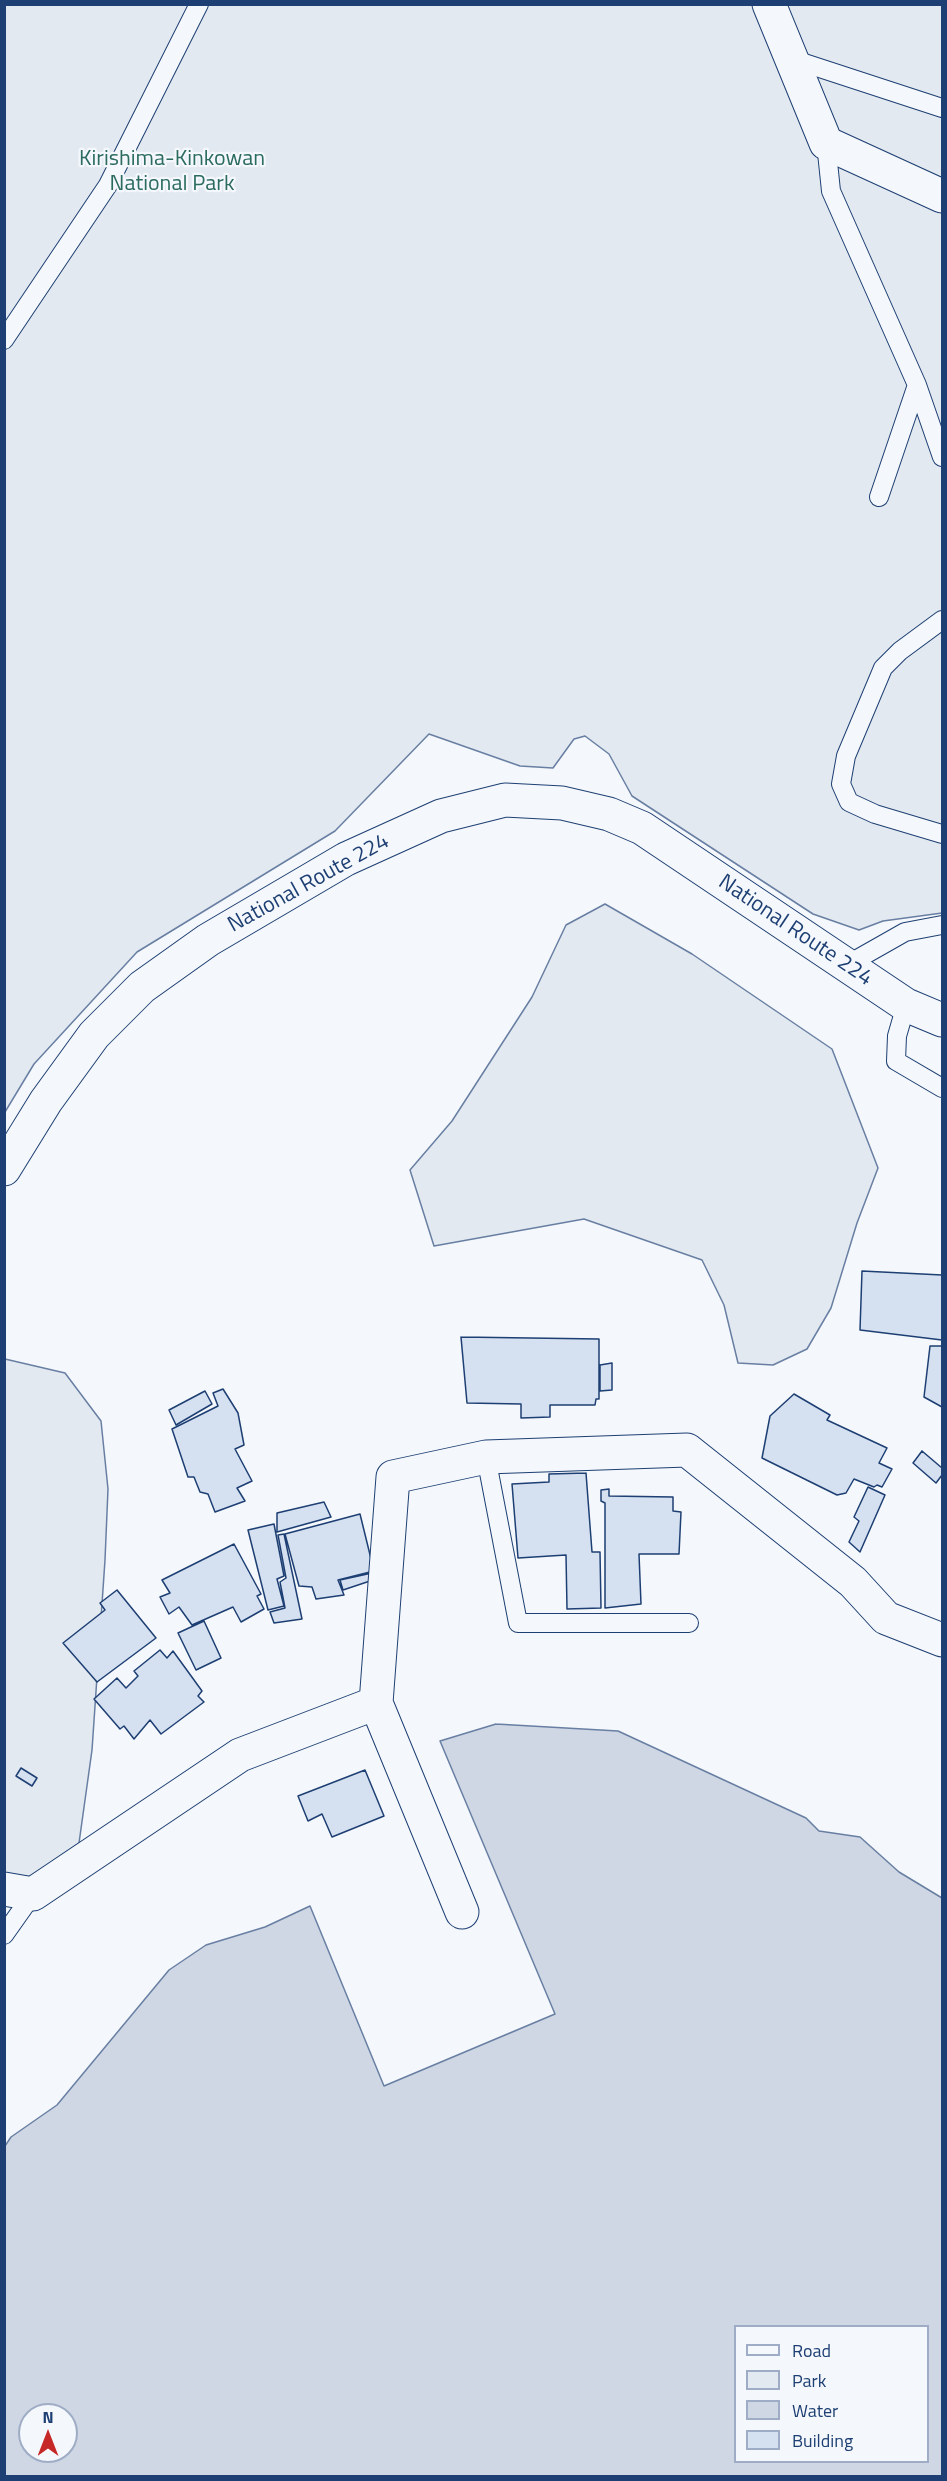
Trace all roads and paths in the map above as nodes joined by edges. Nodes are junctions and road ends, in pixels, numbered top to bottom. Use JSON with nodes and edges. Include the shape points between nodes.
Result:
{"nodes":[{"id":1,"x":199,"y":4,"type":"edge"},
{"id":2,"x":769,"y":4,"type":"edge"},
{"id":3,"x":792,"y":59,"type":"junction"},
{"id":4,"x":942,"y":108,"type":"edge"},
{"id":5,"x":826,"y":143,"type":"junction"},
{"id":6,"x":942,"y":196,"type":"edge"},
{"id":7,"x":4,"y":340,"type":"edge"},
{"id":8,"x":916,"y":385,"type":"junction"},
{"id":9,"x":942,"y":457,"type":"edge"},
{"id":10,"x":879,"y":498,"type":"dead end"},
{"id":11,"x":942,"y":620,"type":"edge"},
{"id":12,"x":942,"y":834,"type":"edge"},
{"id":13,"x":942,"y":926,"type":"edge"},
{"id":14,"x":845,"y":966,"type":"junction"},
{"id":15,"x":906,"y":1005,"type":"junction"},
{"id":16,"x":942,"y":1020,"type":"edge"},
{"id":17,"x":942,"y":1088,"type":"edge"},
{"id":18,"x":4,"y":1168,"type":"edge"},
{"id":19,"x":486,"y":1457,"type":"junction"},
{"id":20,"x":689,"y":1623,"type":"dead end"},
{"id":21,"x":942,"y":1640,"type":"edge"},
{"id":22,"x":376,"y":1703,"type":"junction"},
{"id":23,"x":19,"y":1892,"type":"edge"},
{"id":24,"x":462,"y":1912,"type":"dead end"},
{"id":25,"x":4,"y":1935,"type":"edge"}],
"edges":[{"from":1,"to":7,"type":"lane","via":[[108,185]]},
{"from":2,"to":3,"type":"main road"},
{"from":3,"to":4,"type":"lane"},
{"from":3,"to":5,"type":"main road"},
{"from":5,"to":6,"type":"main road"},
{"from":5,"to":8,"type":"lane","via":[[831,191]]},
{"from":8,"to":9,"type":"lane"},
{"from":8,"to":10,"type":"lane"},
{"from":11,"to":12,"type":"lane","via":[[884,668],[846,756],[841,784],[849,802]]},
{"from":13,"to":14,"type":"lane","via":[[905,932]]},
{"from":14,"to":15,"type":"main road","name":"National Route 224"},
{"from":14,"to":18,"type":"main road","name":"National Route 224","via":[[642,828],[609,814],[562,803],[505,800],[441,816],[346,859],[208,940],[142,987],[94,1035]]},
{"from":15,"to":16,"type":"main road","name":"National Route 224"},
{"from":15,"to":17,"type":"lane","via":[[897,1036],[896,1061]]},
{"from":19,"to":20,"type":"lane","via":[[518,1623]]},
{"from":19,"to":21,"type":"main road","via":[[687,1450],[853,1582],[886,1618]]},
{"from":19,"to":22,"type":"main road","via":[[393,1477]]},
{"from":22,"to":23,"type":"main road","via":[[240,1755]]},
{"from":22,"to":24,"type":"main road"},
{"from":23,"to":25,"type":"lane"}]}
